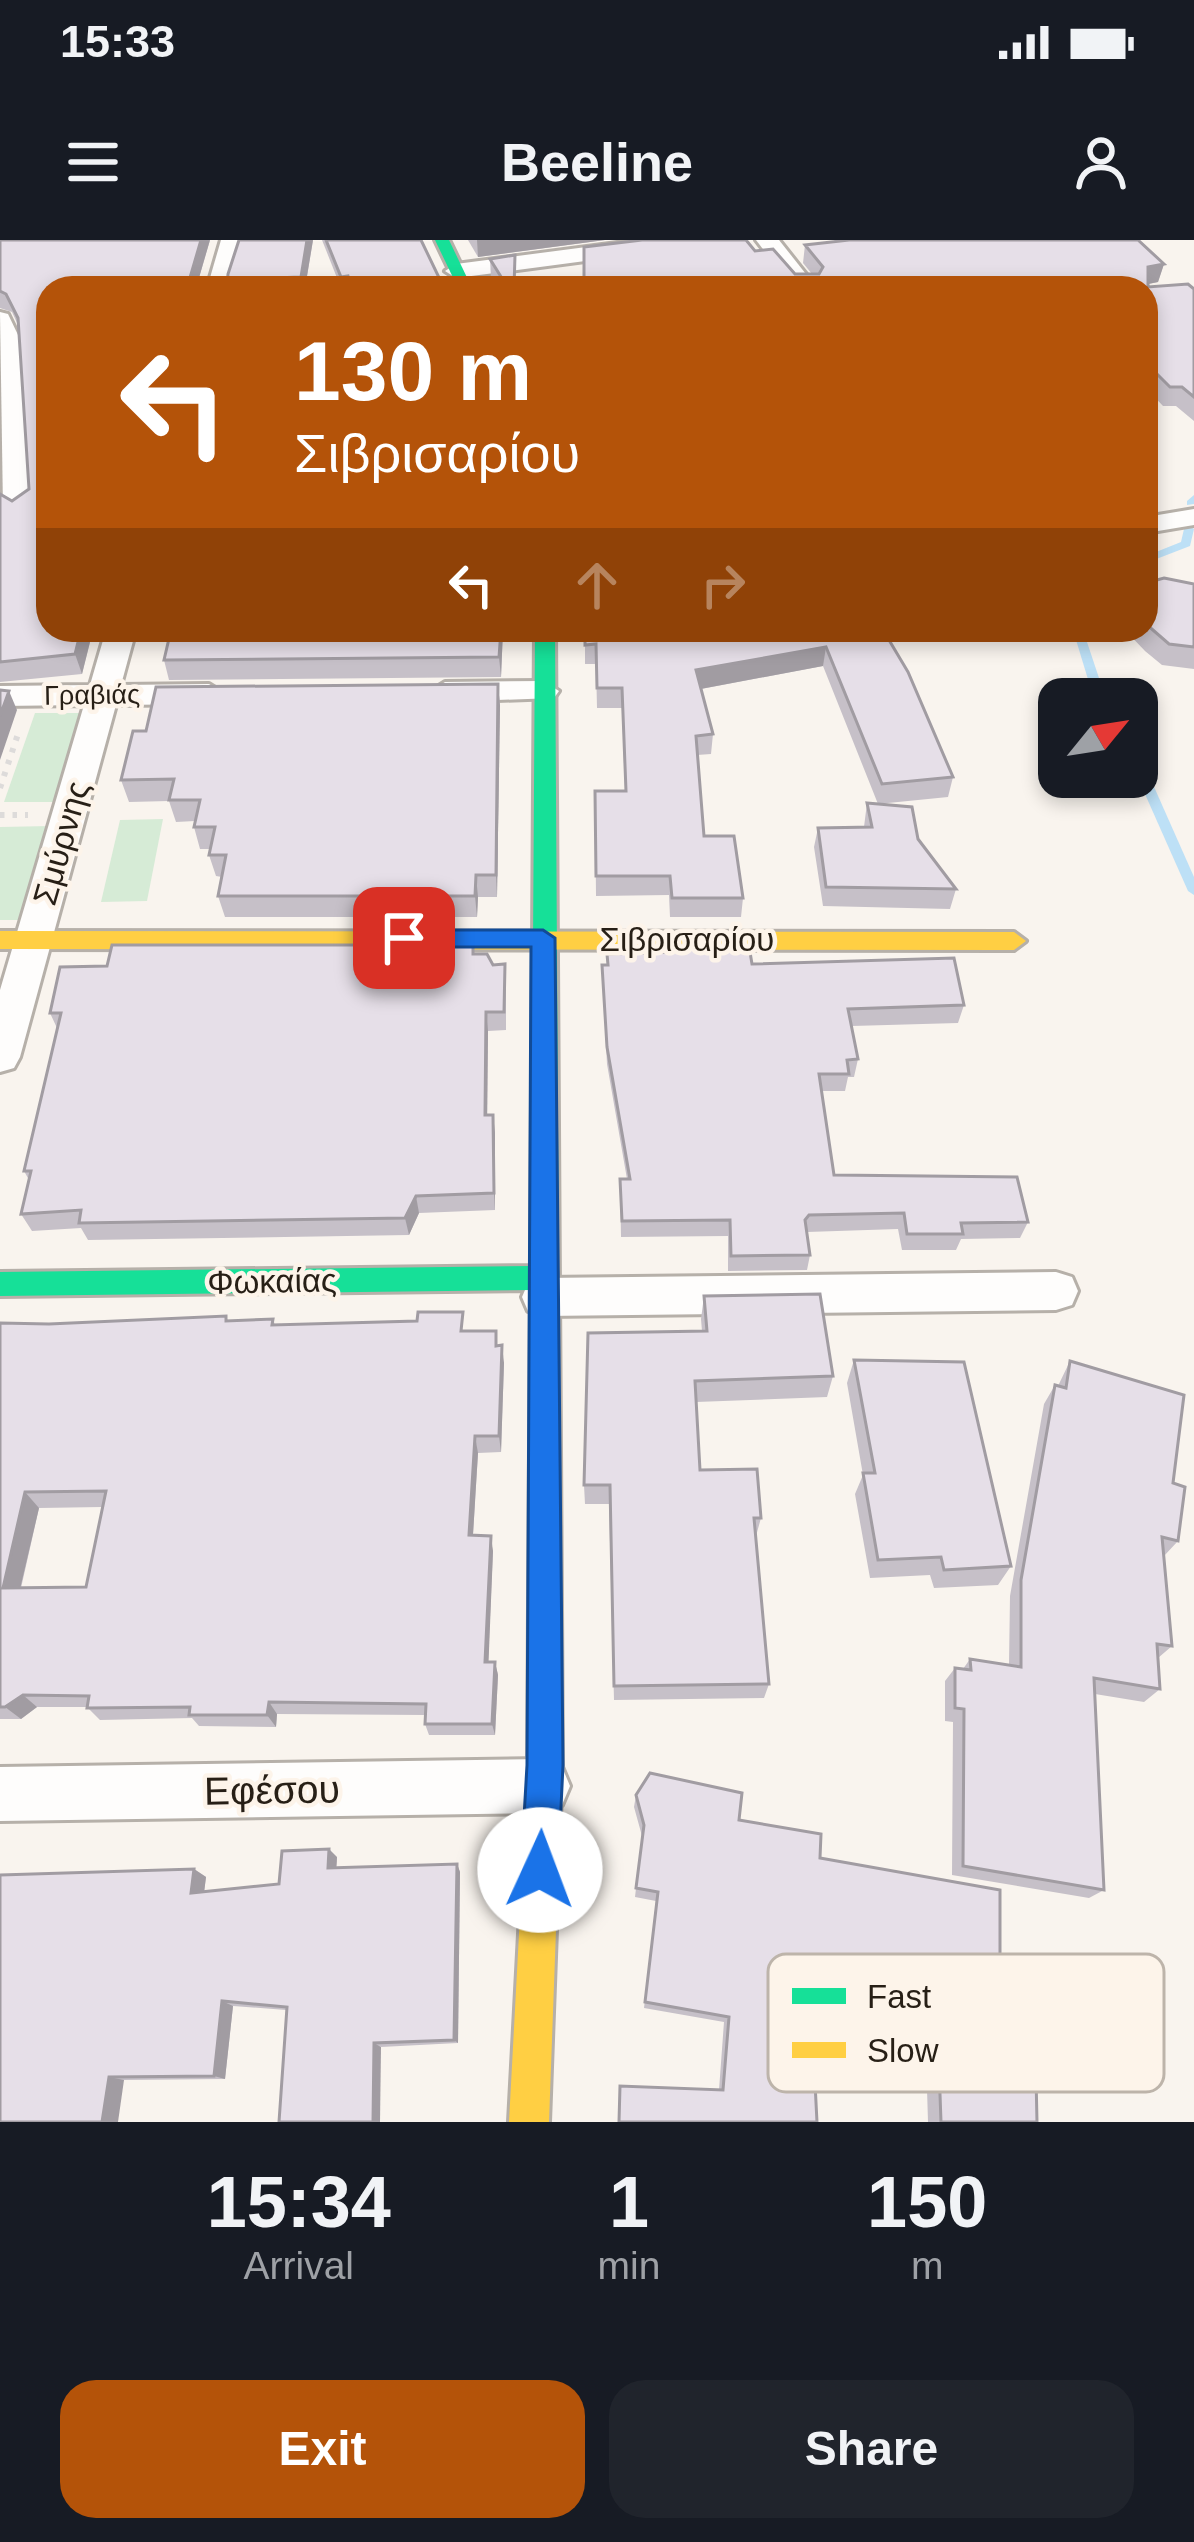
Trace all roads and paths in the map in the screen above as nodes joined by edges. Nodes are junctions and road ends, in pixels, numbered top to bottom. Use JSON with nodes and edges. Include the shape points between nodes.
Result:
{"nodes":[{"id":1,"x":232,"y":240,"type":"edge"},
{"id":2,"x":442,"y":240,"type":"edge"},
{"id":3,"x":691,"y":240,"type":"edge"},
{"id":4,"x":767,"y":240,"type":"edge"},
{"id":5,"x":222,"y":276,"type":"edge"},
{"id":6,"x":460,"y":276,"type":"edge"},
{"id":7,"x":479,"y":276,"type":"edge"},
{"id":8,"x":796,"y":276,"type":"edge"},
{"id":9,"x":0,"y":320,"type":"edge"},
{"id":10,"x":8,"y":509,"type":"edge"},
{"id":11,"x":1194,"y":518,"type":"edge"},
{"id":12,"x":1158,"y":523,"type":"edge"},
{"id":13,"x":118,"y":642,"type":"edge"},
{"id":14,"x":545,"y":642,"type":"edge"},
{"id":15,"x":543,"y":691,"type":"junction"},
{"id":16,"x":404,"y":692,"type":"edge"},
{"id":17,"x":242,"y":693,"type":"edge"},
{"id":18,"x":103,"y":694,"type":"junction"},
{"id":19,"x":16,"y":696,"type":"edge"},
{"id":20,"x":0,"y":788,"type":"edge"},
{"id":21,"x":543,"y":938,"type":"junction"},
{"id":22,"x":17,"y":939,"type":"edge"},
{"id":23,"x":1014,"y":941,"type":"dead end"},
{"id":24,"x":0,"y":1057,"type":"edge"},
{"id":25,"x":0,"y":1284,"type":"edge"},
{"id":26,"x":544,"y":1287,"type":"junction"},
{"id":27,"x":1056,"y":1292,"type":"dead end"},
{"id":28,"x":543,"y":1786,"type":"junction"},
{"id":29,"x":0,"y":1794,"type":"edge"},
{"id":30,"x":529,"y":2122,"type":"edge"}],
"edges":[{"from":1,"to":5,"type":"street"},
{"from":2,"to":6,"type":"street"},
{"from":3,"to":7,"type":"street"},
{"from":4,"to":8,"type":"street"},
{"from":9,"to":10,"type":"street","via":[[7,338]]},
{"from":11,"to":12,"type":"street"},
{"from":13,"to":18,"type":"street","name":"Σμύρνης"},
{"from":14,"to":15,"type":"street"},
{"from":15,"to":16,"type":"street"},
{"from":15,"to":21,"type":"street"},
{"from":17,"to":18,"type":"street","name":"Γραβιάς"},
{"from":18,"to":19,"type":"street","name":"Γραβιάς"},
{"from":18,"to":22,"type":"street","name":"Σμύρνης"},
{"from":19,"to":20,"type":"path"},
{"from":21,"to":22,"type":"street","name":"Σιβρισαρίου"},
{"from":21,"to":23,"type":"street","name":"Σιβρισαρίου"},
{"from":21,"to":26,"type":"street"},
{"from":22,"to":24,"type":"street","name":"Σμύρνης"},
{"from":25,"to":26,"type":"street","name":"Φωκαίας"},
{"from":26,"to":27,"type":"street"},
{"from":26,"to":28,"type":"street"},
{"from":28,"to":29,"type":"street","name":"Εφέσου"},
{"from":28,"to":30,"type":"street"}]}
